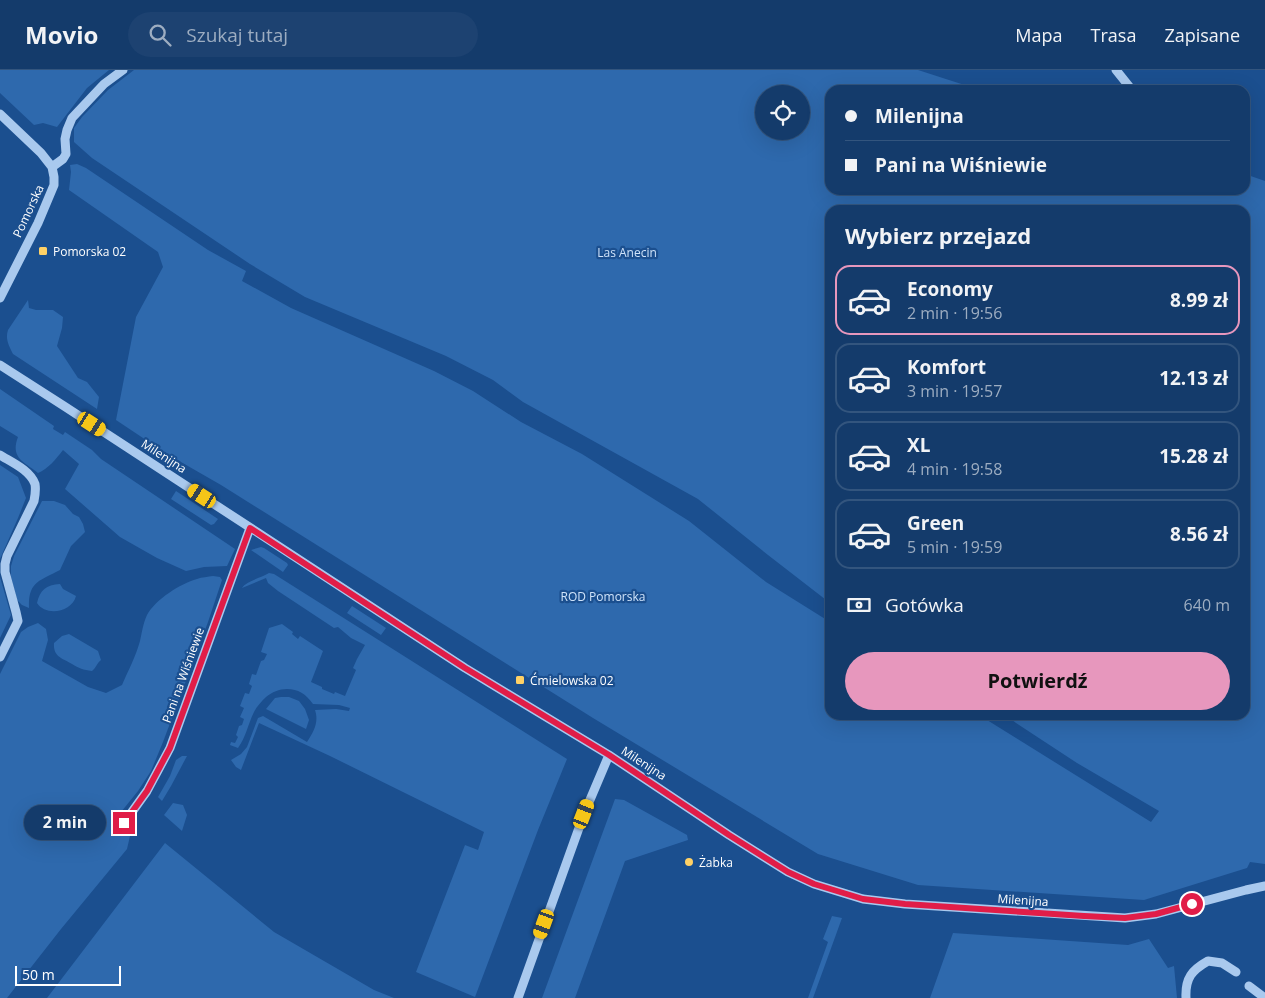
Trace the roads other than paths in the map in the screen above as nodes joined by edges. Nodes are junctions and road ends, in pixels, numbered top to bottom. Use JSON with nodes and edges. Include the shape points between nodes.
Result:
{"nodes":[{"id":1,"x":123,"y":70,"type":"edge"},
{"id":2,"x":1116,"y":70,"type":"edge"},
{"id":3,"x":1128,"y":85,"type":"edge"},
{"id":4,"x":0,"y":114,"type":"edge"},
{"id":5,"x":52,"y":168,"type":"junction"},
{"id":6,"x":0,"y":298,"type":"edge"},
{"id":7,"x":0,"y":365,"type":"edge"},
{"id":8,"x":0,"y":454,"type":"edge"},
{"id":9,"x":250,"y":528,"type":"junction"},
{"id":10,"x":0,"y":657,"type":"edge"},
{"id":11,"x":609,"y":755,"type":"junction"},
{"id":12,"x":124,"y":823,"type":"dead end"},
{"id":13,"x":1265,"y":886,"type":"edge"},
{"id":14,"x":1236,"y":972,"type":"dead end"},
{"id":15,"x":1249,"y":986,"type":"dead end"},
{"id":16,"x":518,"y":998,"type":"edge"},
{"id":17,"x":1186,"y":998,"type":"edge"},
{"id":18,"x":1265,"y":998,"type":"edge"}],
"edges":[{"from":1,"to":5,"type":"street","via":[[104,84],[72,118],[66,130],[66,154]]},
{"from":2,"to":3,"type":"street"},
{"from":4,"to":5,"type":"street"},
{"from":5,"to":6,"type":"street","name":"Pomorska","via":[[54,185]]},
{"from":7,"to":9,"type":"street","name":"Milenijna"},
{"from":8,"to":10,"type":"street","via":[[26,472],[34,483],[35,491],[34,501],[6,556],[5,572],[18,621]]},
{"from":9,"to":11,"type":"street","name":"Milenijna","via":[[465,668]]},
{"from":9,"to":12,"type":"street","name":"Pani na Wiśniewie","via":[[170,748],[147,791]]},
{"from":11,"to":13,"type":"street","name":"Milenijna","via":[[788,872],[863,899],[1125,918],[1156,914]]},
{"from":11,"to":16,"type":"street","via":[[584,814]]},
{"from":14,"to":17,"type":"street","via":[[1222,963],[1208,961],[1193,971],[1188,979]]},
{"from":15,"to":18,"type":"street"}]}
